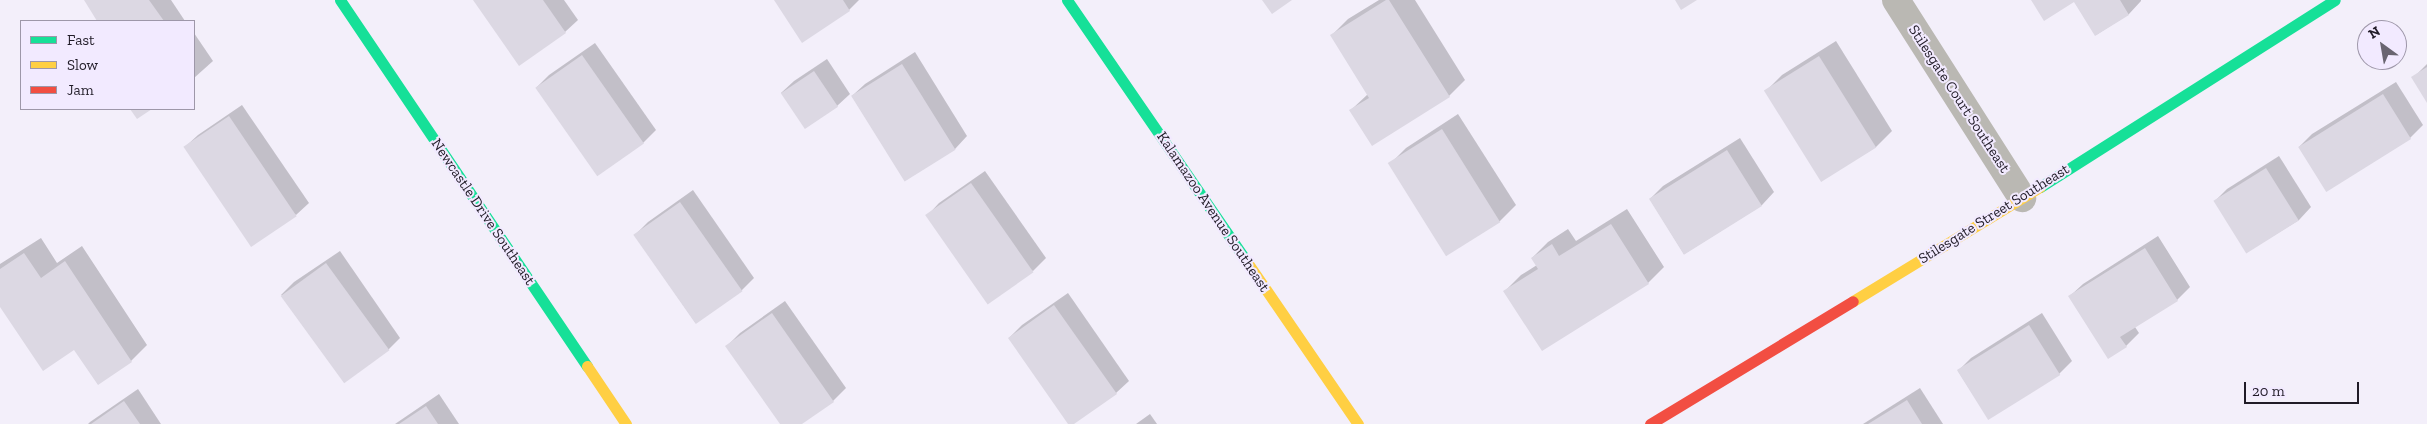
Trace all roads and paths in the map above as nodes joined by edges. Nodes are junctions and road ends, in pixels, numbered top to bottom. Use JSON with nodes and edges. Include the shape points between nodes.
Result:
{"nodes":[{"id":1,"x":340,"y":0,"type":"edge"},
{"id":2,"x":1067,"y":0,"type":"edge"},
{"id":3,"x":1896,"y":0,"type":"edge"},
{"id":4,"x":2336,"y":0,"type":"edge"},
{"id":5,"x":2022,"y":198,"type":"junction"},
{"id":6,"x":626,"y":424,"type":"edge"},
{"id":7,"x":1358,"y":424,"type":"edge"},
{"id":8,"x":1650,"y":424,"type":"edge"}],
"edges":[{"from":1,"to":6,"type":"street","name":"Newcastle Drive Southeast"},
{"from":2,"to":7,"type":"street","name":"Kalamazoo Avenue Southeast"},
{"from":3,"to":5,"type":"street","name":"Stilesgate Court Southeast"},
{"from":4,"to":5,"type":"street","name":"Stilesgate Street Southeast"},
{"from":5,"to":8,"type":"street","name":"Stilesgate Street Southeast"}]}
